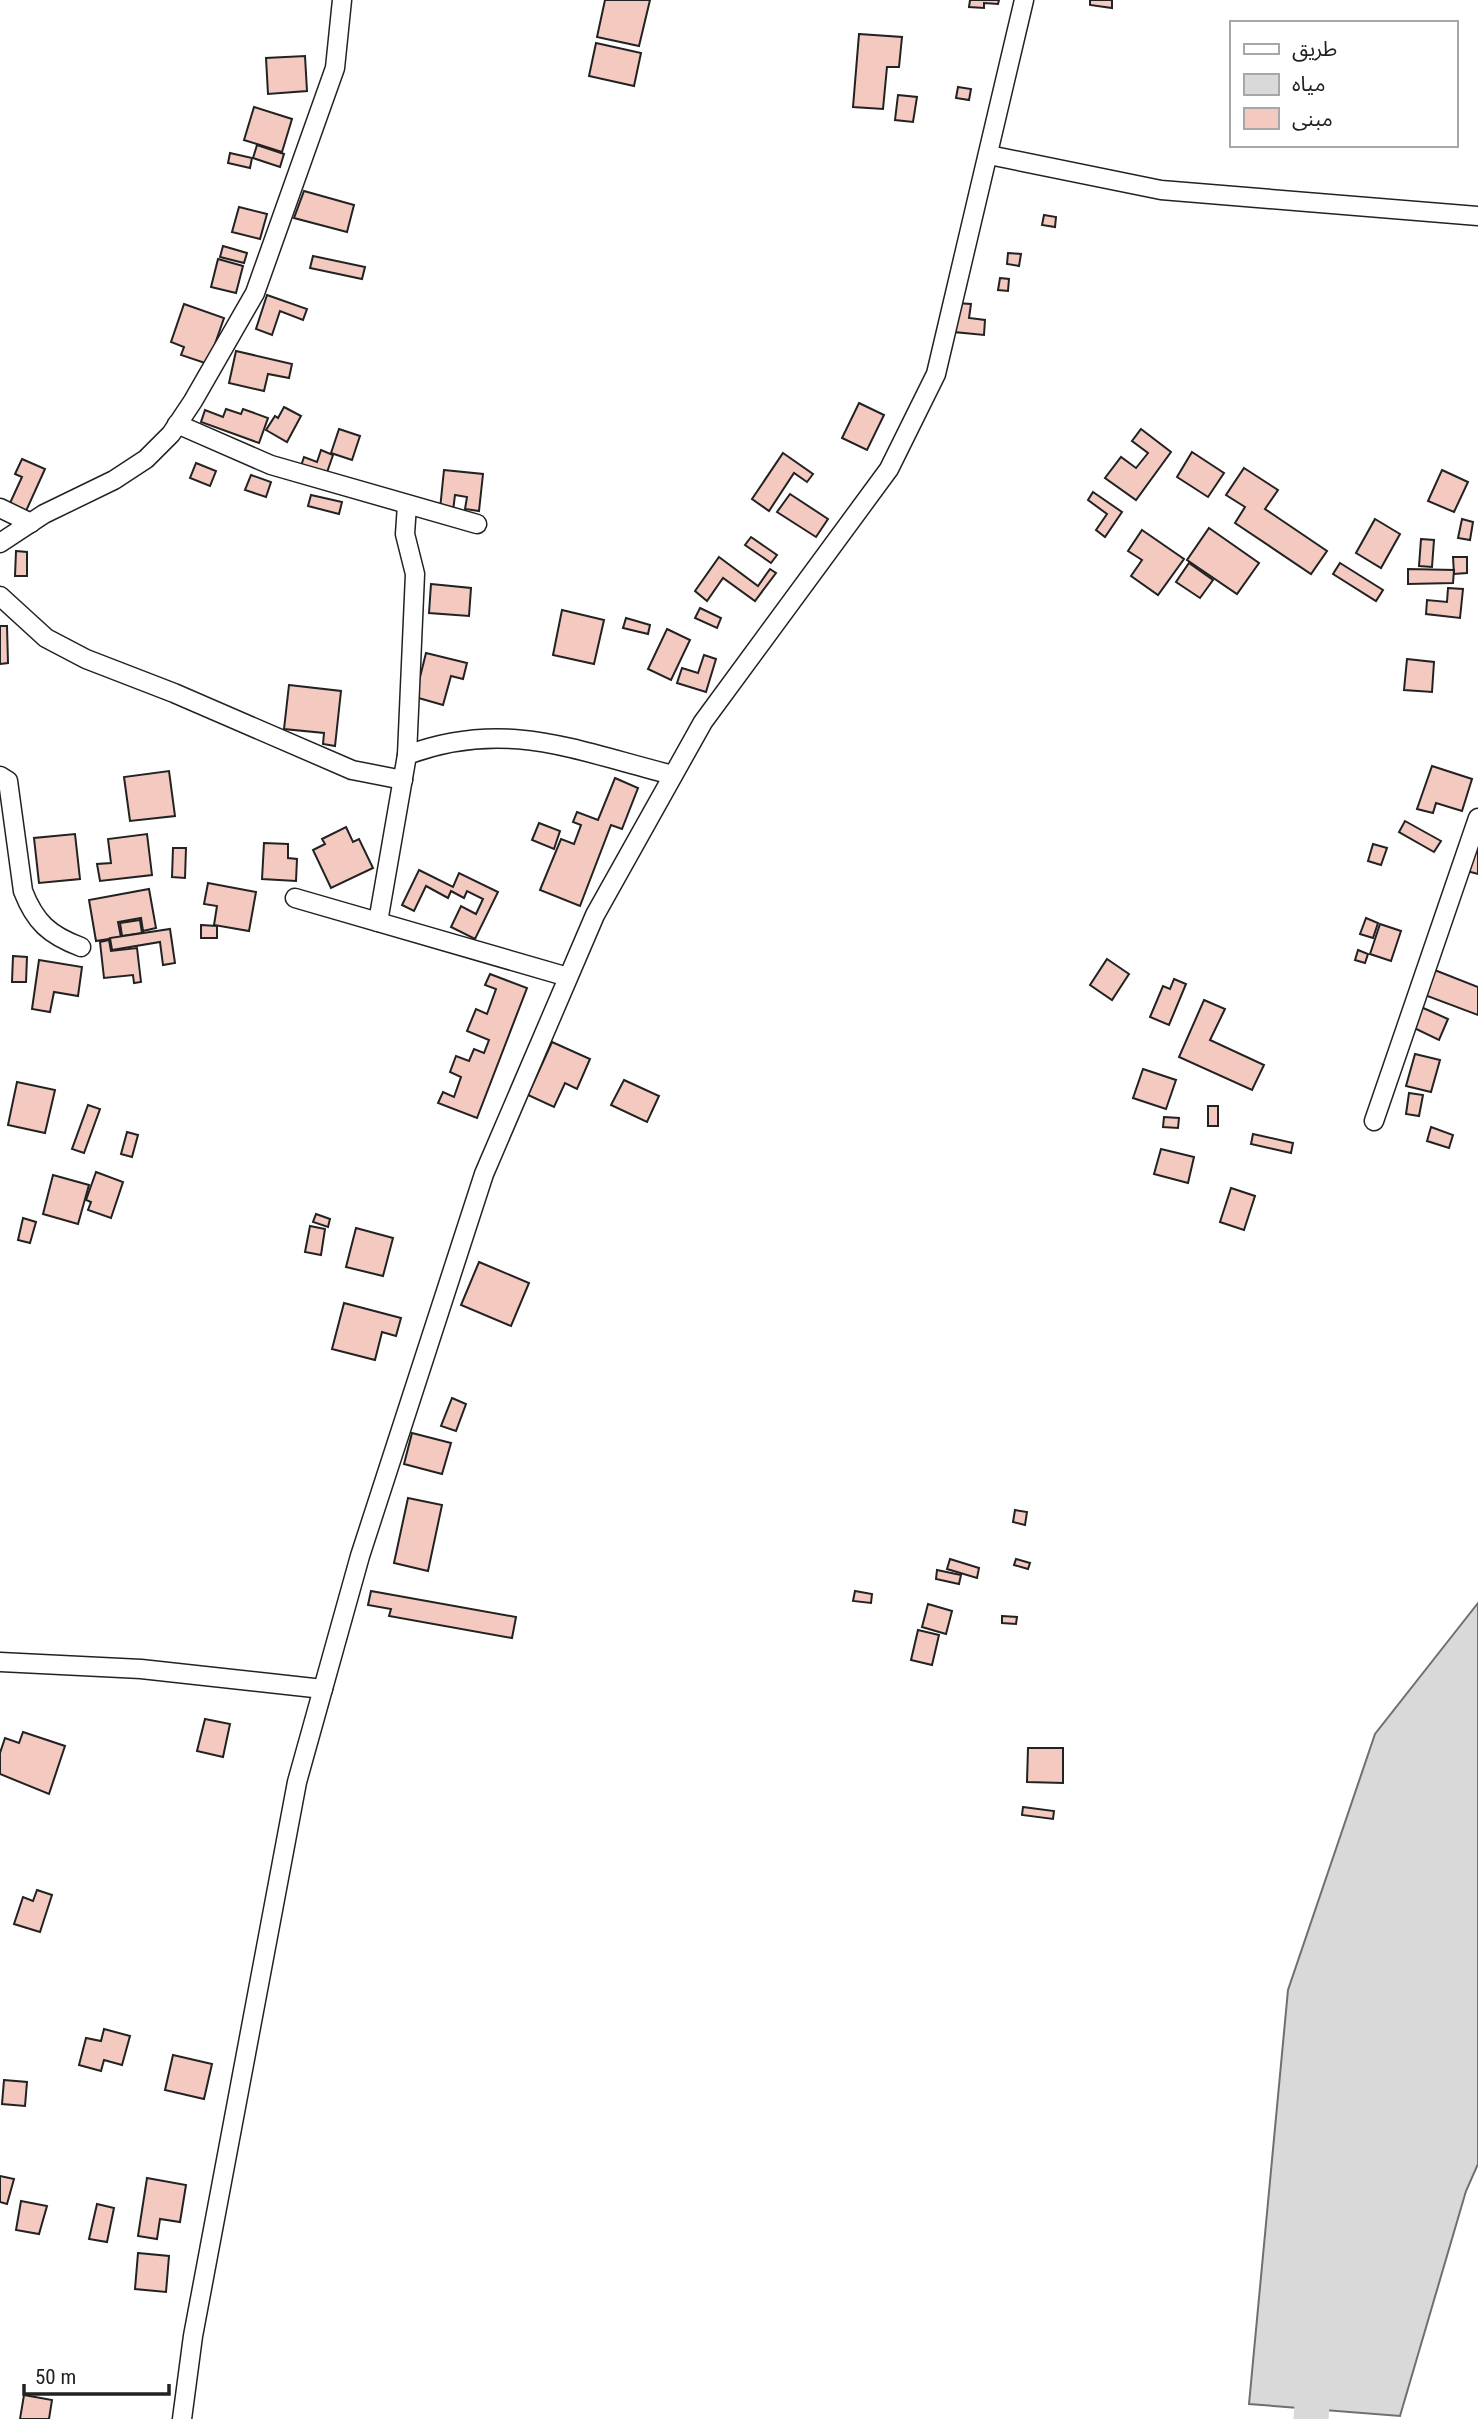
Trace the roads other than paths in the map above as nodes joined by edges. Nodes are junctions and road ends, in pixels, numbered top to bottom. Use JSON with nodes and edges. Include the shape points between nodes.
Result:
{"nodes":[{"id":1,"x":342,"y":0,"type":"edge"},
{"id":2,"x":1024,"y":0,"type":"edge"},
{"id":3,"x":989,"y":155,"type":"junction"},
{"id":4,"x":1478,"y":216,"type":"edge"},
{"id":5,"x":177,"y":424,"type":"junction"},
{"id":6,"x":407,"y":505,"type":"junction"},
{"id":7,"x":0,"y":508,"type":"edge"},
{"id":8,"x":31,"y":523,"type":"junction"},
{"id":9,"x":477,"y":524,"type":"dead end"},
{"id":10,"x":0,"y":542,"type":"edge"},
{"id":11,"x":0,"y":596,"type":"edge"},
{"id":12,"x":407,"y":755,"type":"junction"},
{"id":13,"x":673,"y":775,"type":"junction"},
{"id":14,"x":0,"y":776,"type":"edge"},
{"id":15,"x":403,"y":780,"type":"junction"},
{"id":16,"x":1478,"y":818,"type":"edge"},
{"id":17,"x":295,"y":898,"type":"dead end"},
{"id":18,"x":378,"y":922,"type":"junction"},
{"id":19,"x":81,"y":947,"type":"dead end"},
{"id":20,"x":568,"y":977,"type":"junction"},
{"id":21,"x":1374,"y":1121,"type":"dead end"},
{"id":22,"x":0,"y":1662,"type":"edge"},
{"id":23,"x":323,"y":1689,"type":"junction"},
{"id":24,"x":182,"y":2419,"type":"edge"}],
"edges":[{"from":1,"to":5,"type":"street","via":[[335,68],[255,293]]},
{"from":2,"to":3,"type":"street"},
{"from":3,"to":4,"type":"street","via":[[1161,190]]},
{"from":3,"to":13,"type":"street","via":[[936,374],[889,469],[703,722]]},
{"from":5,"to":6,"type":"street","via":[[271,465]]},
{"from":5,"to":8,"type":"street","via":[[146,459]]},
{"from":6,"to":9,"type":"street"},
{"from":6,"to":12,"type":"street","via":[[405,534],[415,574]]},
{"from":7,"to":8,"type":"street"},
{"from":8,"to":10,"type":"street"},
{"from":11,"to":15,"type":"street","via":[[46,638],[86,659],[352,769]]},
{"from":12,"to":13,"type":"street","via":[[468,737],[500,736]]},
{"from":12,"to":15,"type":"street"},
{"from":13,"to":20,"type":"street","via":[[595,915]]},
{"from":14,"to":19,"type":"street","via":[[8,781],[28,905],[39,924]]},
{"from":15,"to":18,"type":"street"},
{"from":16,"to":21,"type":"street"},
{"from":17,"to":18,"type":"street"},
{"from":18,"to":20,"type":"street"},
{"from":20,"to":23,"type":"street","via":[[484,1174],[360,1556]]},
{"from":22,"to":23,"type":"street","via":[[141,1669]]},
{"from":23,"to":24,"type":"street","via":[[295,1796],[193,2336]]}]}
